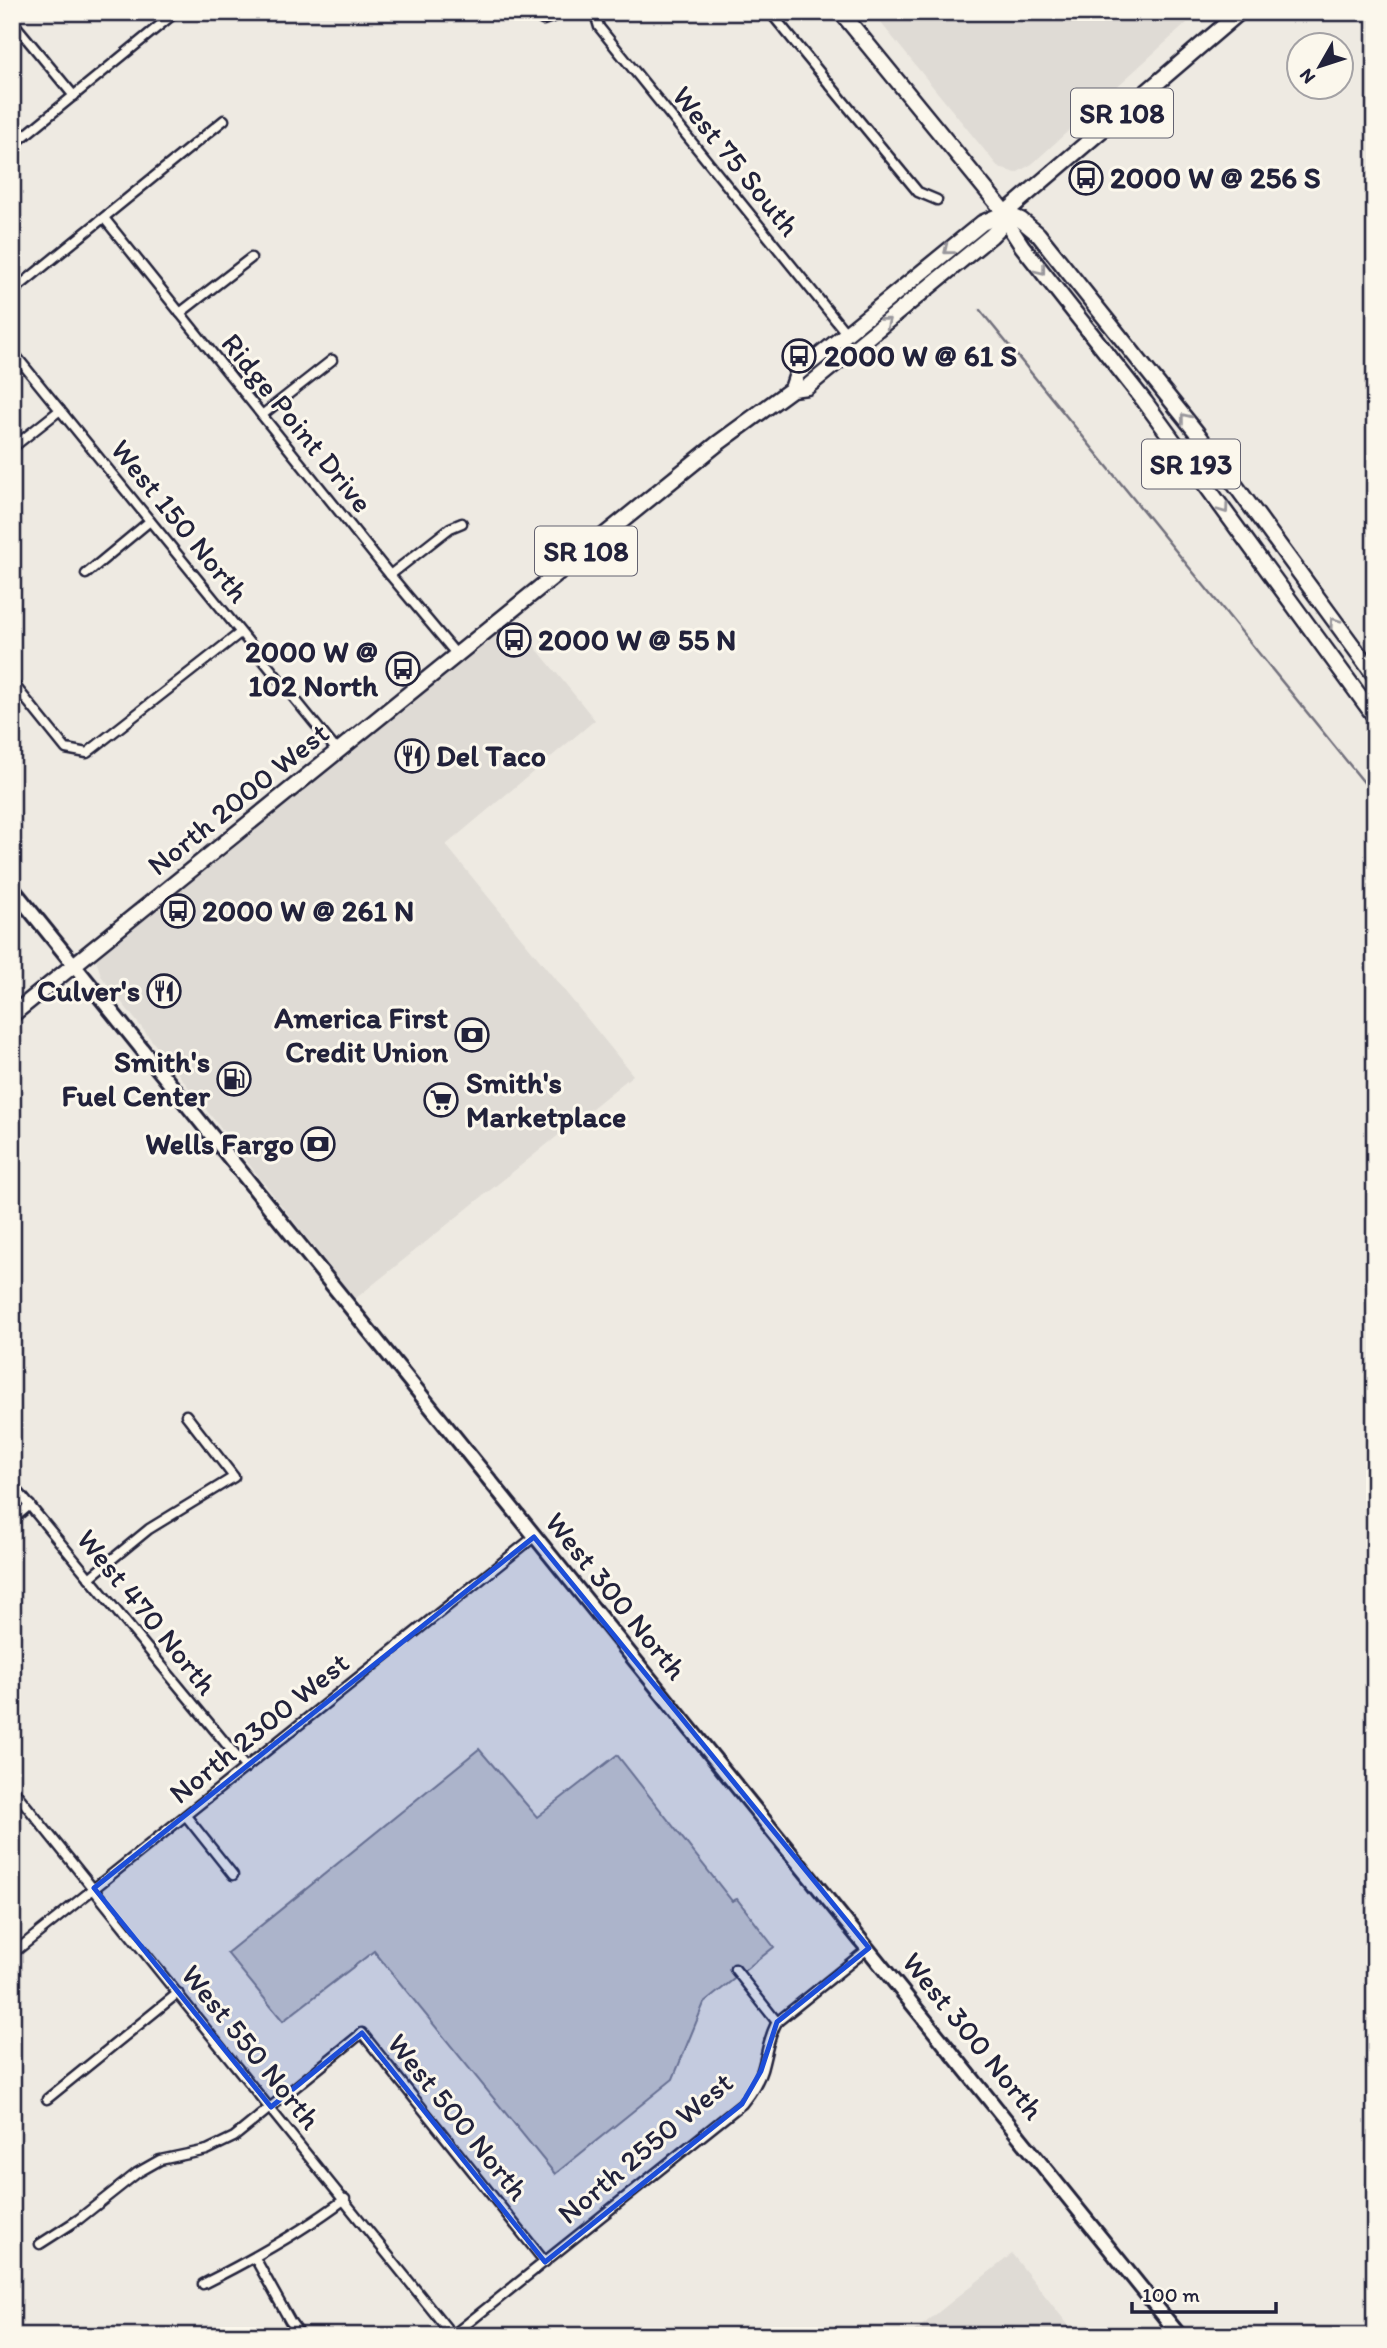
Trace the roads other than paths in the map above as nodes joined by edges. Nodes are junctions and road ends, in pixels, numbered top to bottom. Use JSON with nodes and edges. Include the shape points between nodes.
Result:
{"nodes":[{"id":1,"x":176,"y":12,"type":"edge"},
{"id":2,"x":529,"y":12,"type":"edge"},
{"id":3,"x":567,"y":12,"type":"edge"},
{"id":4,"x":580,"y":12,"type":"edge"},
{"id":5,"x":771,"y":12,"type":"edge"},
{"id":6,"x":841,"y":12,"type":"edge"},
{"id":7,"x":1240,"y":12,"type":"edge"},
{"id":8,"x":595,"y":13,"type":"edge"},
{"id":9,"x":12,"y":21,"type":"edge"},
{"id":10,"x":74,"y":96,"type":"junction"},
{"id":11,"x":225,"y":120,"type":"dead end"},
{"id":12,"x":12,"y":146,"type":"edge"},
{"id":13,"x":937,"y":200,"type":"dead end"},
{"id":14,"x":1005,"y":213,"type":"junction"},
{"id":15,"x":104,"y":218,"type":"junction"},
{"id":16,"x":251,"y":258,"type":"dead end"},
{"id":17,"x":12,"y":292,"type":"edge"},
{"id":18,"x":180,"y":313,"type":"junction"},
{"id":19,"x":846,"y":333,"type":"junction"},
{"id":20,"x":12,"y":351,"type":"edge"},
{"id":21,"x":332,"y":360,"type":"dead end"},
{"id":22,"x":792,"y":388,"type":"junction"},
{"id":23,"x":60,"y":410,"type":"junction"},
{"id":24,"x":262,"y":415,"type":"junction"},
{"id":25,"x":12,"y":448,"type":"edge"},
{"id":26,"x":150,"y":521,"type":"junction"},
{"id":27,"x":462,"y":523,"type":"dead end"},
{"id":28,"x":86,"y":574,"type":"dead end"},
{"id":29,"x":390,"y":575,"type":"junction"},
{"id":30,"x":240,"y":633,"type":"junction"},
{"id":31,"x":457,"y":654,"type":"junction"},
{"id":32,"x":1375,"y":676,"type":"edge"},
{"id":33,"x":12,"y":682,"type":"edge"},
{"id":34,"x":1375,"y":717,"type":"edge"},
{"id":35,"x":338,"y":752,"type":"junction"},
{"id":36,"x":12,"y":888,"type":"edge"},
{"id":37,"x":75,"y":965,"type":"junction"},
{"id":38,"x":12,"y":1015,"type":"edge"},
{"id":39,"x":186,"y":1415,"type":"dead end"},
{"id":40,"x":12,"y":1484,"type":"edge"},
{"id":41,"x":30,"y":1505,"type":"junction"},
{"id":42,"x":12,"y":1520,"type":"edge"},
{"id":43,"x":534,"y":1537,"type":"junction"},
{"id":44,"x":89,"y":1578,"type":"junction"},
{"id":45,"x":246,"y":1768,"type":"junction"},
{"id":46,"x":12,"y":1788,"type":"edge"},
{"id":47,"x":186,"y":1816,"type":"junction"},
{"id":48,"x":233,"y":1875,"type":"dead end"},
{"id":49,"x":94,"y":1888,"type":"junction"},
{"id":50,"x":869,"y":1948,"type":"junction"},
{"id":51,"x":12,"y":1954,"type":"edge"},
{"id":52,"x":735,"y":1969,"type":"dead end"},
{"id":53,"x":178,"y":1993,"type":"junction"},
{"id":54,"x":777,"y":2022,"type":"junction"},
{"id":55,"x":47,"y":2099,"type":"dead end"},
{"id":56,"x":271,"y":2107,"type":"junction"},
{"id":57,"x":345,"y":2200,"type":"junction"},
{"id":58,"x":40,"y":2244,"type":"dead end"},
{"id":59,"x":255,"y":2258,"type":"junction"},
{"id":60,"x":544,"y":2262,"type":"junction"},
{"id":61,"x":203,"y":2284,"type":"dead end"},
{"id":62,"x":453,"y":2335,"type":"edge"},
{"id":63,"x":300,"y":2336,"type":"edge"},
{"id":64,"x":1180,"y":2336,"type":"edge"}],
"edges":[{"from":1,"to":10,"type":"street"},
{"from":2,"to":3,"type":"street","via":[[543,20]]},
{"from":4,"to":8,"type":"street"},
{"from":5,"to":13,"type":"street","via":[[918,192]]},
{"from":6,"to":14,"type":"main road","number":"SR 193"},
{"from":7,"to":14,"type":"main road","name":"North 2000 West","number":"SR 108"},
{"from":8,"to":19,"type":"street","name":"West 75 South","via":[[599,27]]},
{"from":9,"to":10,"type":"street"},
{"from":10,"to":12,"type":"street"},
{"from":11,"to":15,"type":"street"},
{"from":14,"to":19,"type":"main road","name":"North 2000 West","number":"SR 108","one_way":true,"via":[[982,223]]},
{"from":22,"to":14,"type":"main road","name":"North 2000 West","number":"SR 108","one_way":true,"via":[[807,387],[960,262],[998,229]]},
{"from":32,"to":14,"type":"main road","number":"SR 193","one_way":true,"via":[[1197,433],[1047,244],[1030,227]]},
{"from":14,"to":34,"type":"main road","number":"SR 193","one_way":true,"via":[[1022,246],[1145,402]]},
{"from":15,"to":17,"type":"street"},
{"from":15,"to":18,"type":"street","name":"Ridge Point Drive"},
{"from":16,"to":18,"type":"street"},
{"from":18,"to":24,"type":"street","name":"Ridge Point Drive"},
{"from":19,"to":22,"type":"main road","name":"North 2000 West","number":"SR 108","via":[[797,374]]},
{"from":20,"to":23,"type":"street","name":"West 150 North"},
{"from":21,"to":24,"type":"street"},
{"from":22,"to":31,"type":"main road","name":"North 2000 West","number":"SR 108","via":[[717,443]]},
{"from":23,"to":25,"type":"street"},
{"from":23,"to":26,"type":"street","name":"West 150 North"},
{"from":24,"to":29,"type":"street","name":"Ridge Point Drive"},
{"from":26,"to":28,"type":"street"},
{"from":26,"to":30,"type":"street","name":"West 150 North"},
{"from":27,"to":29,"type":"street"},
{"from":29,"to":31,"type":"street","name":"Ridge Point Drive"},
{"from":30,"to":33,"type":"street","via":[[87,753],[66,749]]},
{"from":30,"to":35,"type":"street","name":"West 150 North"},
{"from":31,"to":35,"type":"main road","name":"North 2000 West","number":"SR 108"},
{"from":35,"to":37,"type":"main road","name":"North 2000 West","number":"SR 108"},
{"from":36,"to":37,"type":"main road","name":"West 300 North"},
{"from":37,"to":38,"type":"main road","name":"North 2000 West","number":"SR 108"},
{"from":37,"to":43,"type":"main road","name":"West 300 North"},
{"from":39,"to":44,"type":"street","via":[[234,1477],[149,1528]]},
{"from":40,"to":41,"type":"street","name":"West 470 North"},
{"from":41,"to":42,"type":"street"},
{"from":41,"to":44,"type":"street","name":"West 470 North"},
{"from":43,"to":45,"type":"street","name":"North 2300 West"},
{"from":43,"to":50,"type":"main road","name":"West 300 North"},
{"from":44,"to":45,"type":"street","name":"West 470 North"},
{"from":45,"to":47,"type":"street","name":"North 2300 West"},
{"from":46,"to":49,"type":"street","name":"West 550 North"},
{"from":47,"to":48,"type":"street"},
{"from":47,"to":49,"type":"street","name":"North 2300 West"},
{"from":49,"to":51,"type":"street","name":"North 2300 West"},
{"from":49,"to":53,"type":"street","name":"West 550 North"},
{"from":50,"to":54,"type":"street"},
{"from":50,"to":64,"type":"main road","name":"West 300 North"},
{"from":52,"to":54,"type":"street"},
{"from":53,"to":55,"type":"street"},
{"from":53,"to":56,"type":"street","name":"West 550 North"},
{"from":54,"to":60,"type":"street","name":"North 2550 West","via":[[768,2038],[761,2071],[742,2105]]},
{"from":56,"to":57,"type":"street","name":"West 550 North"},
{"from":56,"to":58,"type":"street","via":[[234,2137],[207,2150],[160,2160],[137,2173]]},
{"from":56,"to":60,"type":"street","name":"West 500 North","via":[[362,2033]]},
{"from":57,"to":59,"type":"street"},
{"from":57,"to":62,"type":"street","name":"West 550 North"},
{"from":59,"to":61,"type":"street"},
{"from":59,"to":63,"type":"street"},
{"from":60,"to":62,"type":"street","name":"North 2550 West"}]}
